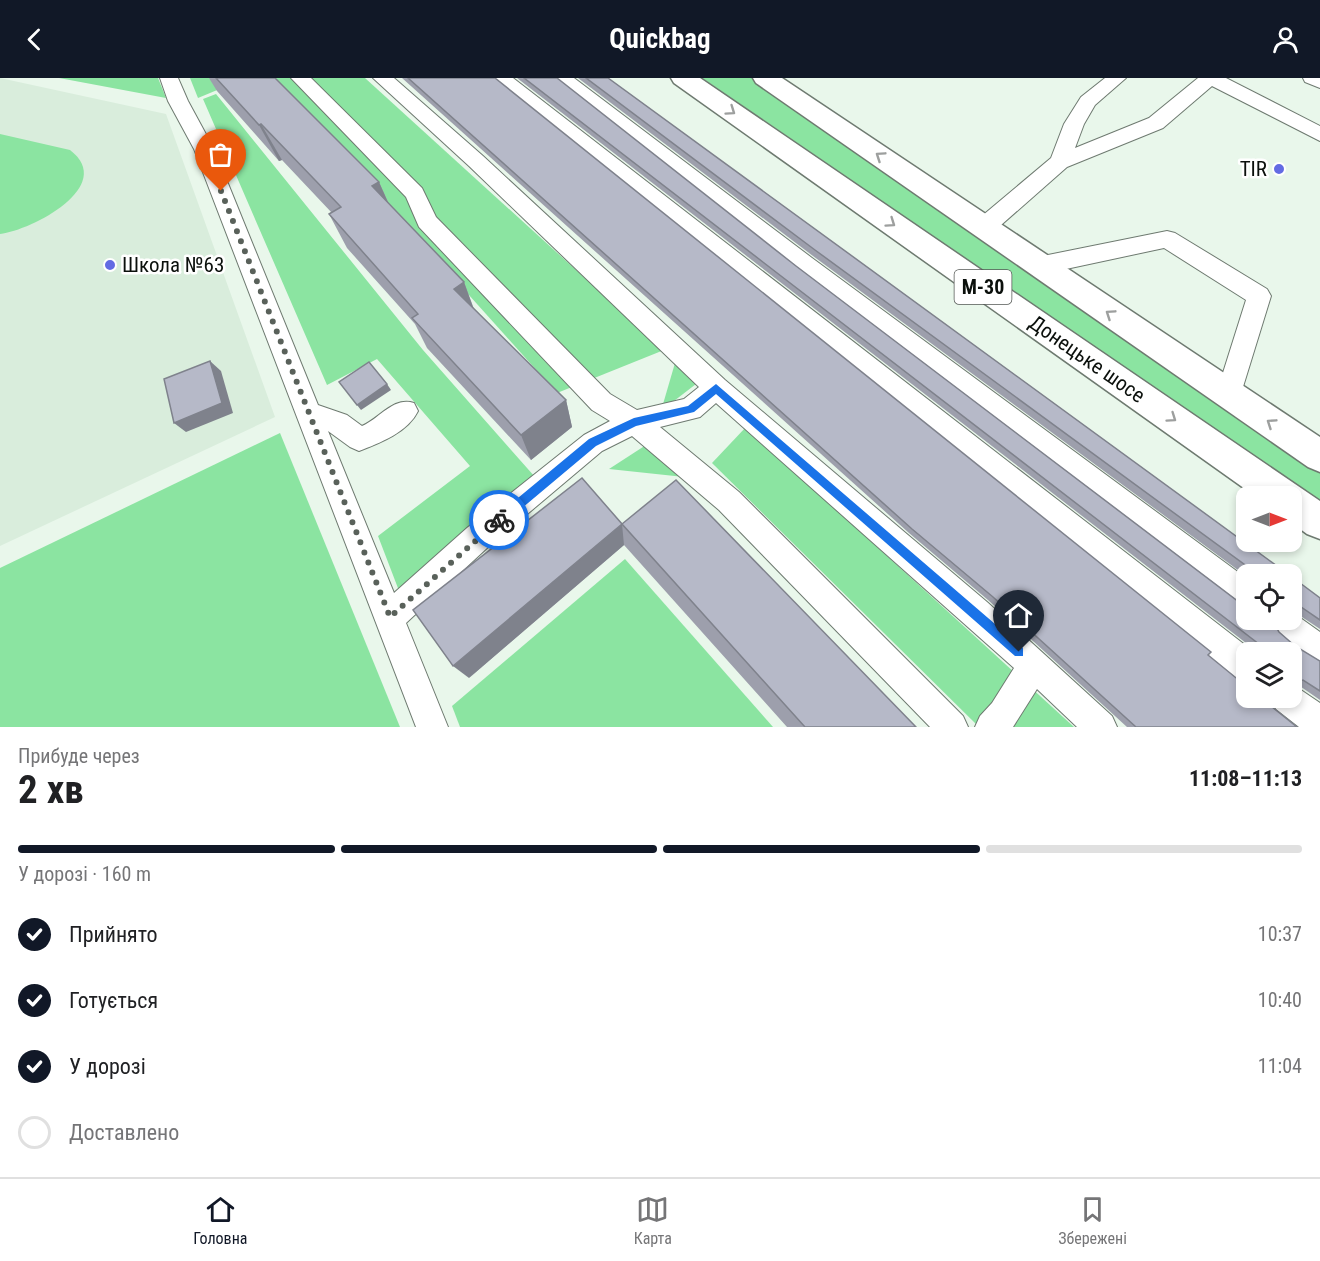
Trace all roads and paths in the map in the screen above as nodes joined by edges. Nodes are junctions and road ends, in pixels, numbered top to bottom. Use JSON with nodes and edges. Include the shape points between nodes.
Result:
{"nodes":[{"id":1,"x":169,"y":78,"type":"edge"},
{"id":2,"x":300,"y":78,"type":"edge"},
{"id":3,"x":382,"y":78,"type":"edge"},
{"id":4,"x":501,"y":78,"type":"edge"},
{"id":5,"x":562,"y":78,"type":"edge"},
{"id":6,"x":683,"y":78,"type":"edge"},
{"id":7,"x":765,"y":78,"type":"edge"},
{"id":8,"x":1117,"y":78,"type":"edge"},
{"id":9,"x":1210,"y":78,"type":"edge"},
{"id":10,"x":1312,"y":78,"type":"edge"},
{"id":11,"x":1320,"y":82,"type":"edge"},
{"id":12,"x":1320,"y":134,"type":"edge"},
{"id":13,"x":1060,"y":162,"type":"junction"},
{"id":14,"x":984,"y":227,"type":"junction"},
{"id":15,"x":804,"y":264,"type":"junction"},
{"id":16,"x":1038,"y":266,"type":"junction"},
{"id":17,"x":769,"y":291,"type":"junction"},
{"id":18,"x":716,"y":388,"type":"junction"},
{"id":19,"x":1229,"y":395,"type":"junction"},
{"id":20,"x":405,"y":411,"type":"dead end"},
{"id":21,"x":309,"y":413,"type":"junction"},
{"id":22,"x":634,"y":422,"type":"junction"},
{"id":23,"x":1318,"y":451,"type":"edge"},
{"id":24,"x":1269,"y":486,"type":"edge"},
{"id":25,"x":1302,"y":509,"type":"edge"},
{"id":26,"x":1320,"y":522,"type":"edge"},
{"id":27,"x":1236,"y":588,"type":"edge"},
{"id":28,"x":390,"y":617,"type":"junction"},
{"id":29,"x":1292,"y":630,"type":"edge"},
{"id":30,"x":1320,"y":651,"type":"edge"},
{"id":31,"x":1236,"y":658,"type":"edge"},
{"id":32,"x":1034,"y":665,"type":"junction"},
{"id":33,"x":1300,"y":708,"type":"edge"},
{"id":34,"x":1320,"y":723,"type":"edge"},
{"id":35,"x":432,"y":727,"type":"edge"},
{"id":36,"x":951,"y":727,"type":"edge"},
{"id":37,"x":991,"y":727,"type":"edge"},
{"id":38,"x":1101,"y":727,"type":"edge"}],
"edges":[{"from":1,"to":21,"type":"street","via":[[204,149]]},
{"from":2,"to":22,"type":"street","via":[[415,193],[427,221],[601,402]]},
{"from":3,"to":18,"type":"street","via":[[476,161]]},
{"from":4,"to":17,"type":"street"},
{"from":5,"to":15,"type":"street"},
{"from":6,"to":24,"type":"highway","name":"Донецьке шосе","number":"М-30","one_way":true},
{"from":14,"to":7,"type":"highway","number":"М-30","one_way":true},
{"from":8,"to":13,"type":"street","via":[[1088,101],[1074,124]]},
{"from":9,"to":12,"type":"street"},
{"from":9,"to":13,"type":"street","via":[[1156,123]]},
{"from":10,"to":11,"type":"street"},
{"from":13,"to":14,"type":"street"},
{"from":14,"to":16,"type":"highway","number":"М-30"},
{"from":15,"to":17,"type":"street"},
{"from":15,"to":27,"type":"street"},
{"from":19,"to":16,"type":"highway","number":"М-30","one_way":true},
{"from":16,"to":19,"type":"street","via":[[1167,239],[1259,296]]},
{"from":17,"to":31,"type":"street"},
{"from":18,"to":22,"type":"street","via":[[691,409]]},
{"from":18,"to":32,"type":"street"},
{"from":23,"to":19,"type":"highway","number":"М-30","one_way":true},
{"from":20,"to":21,"type":"street","via":[[378,431],[359,439],[338,423]]},
{"from":21,"to":28,"type":"street"},
{"from":22,"to":28,"type":"street","via":[[593,443],[477,538]]},
{"from":22,"to":36,"type":"street","via":[[729,501]]},
{"from":25,"to":26,"type":"highway"},
{"from":28,"to":35,"type":"street"},
{"from":29,"to":30,"type":"street"},
{"from":32,"to":37,"type":"street"},
{"from":32,"to":38,"type":"street"},
{"from":33,"to":34,"type":"street"}]}
